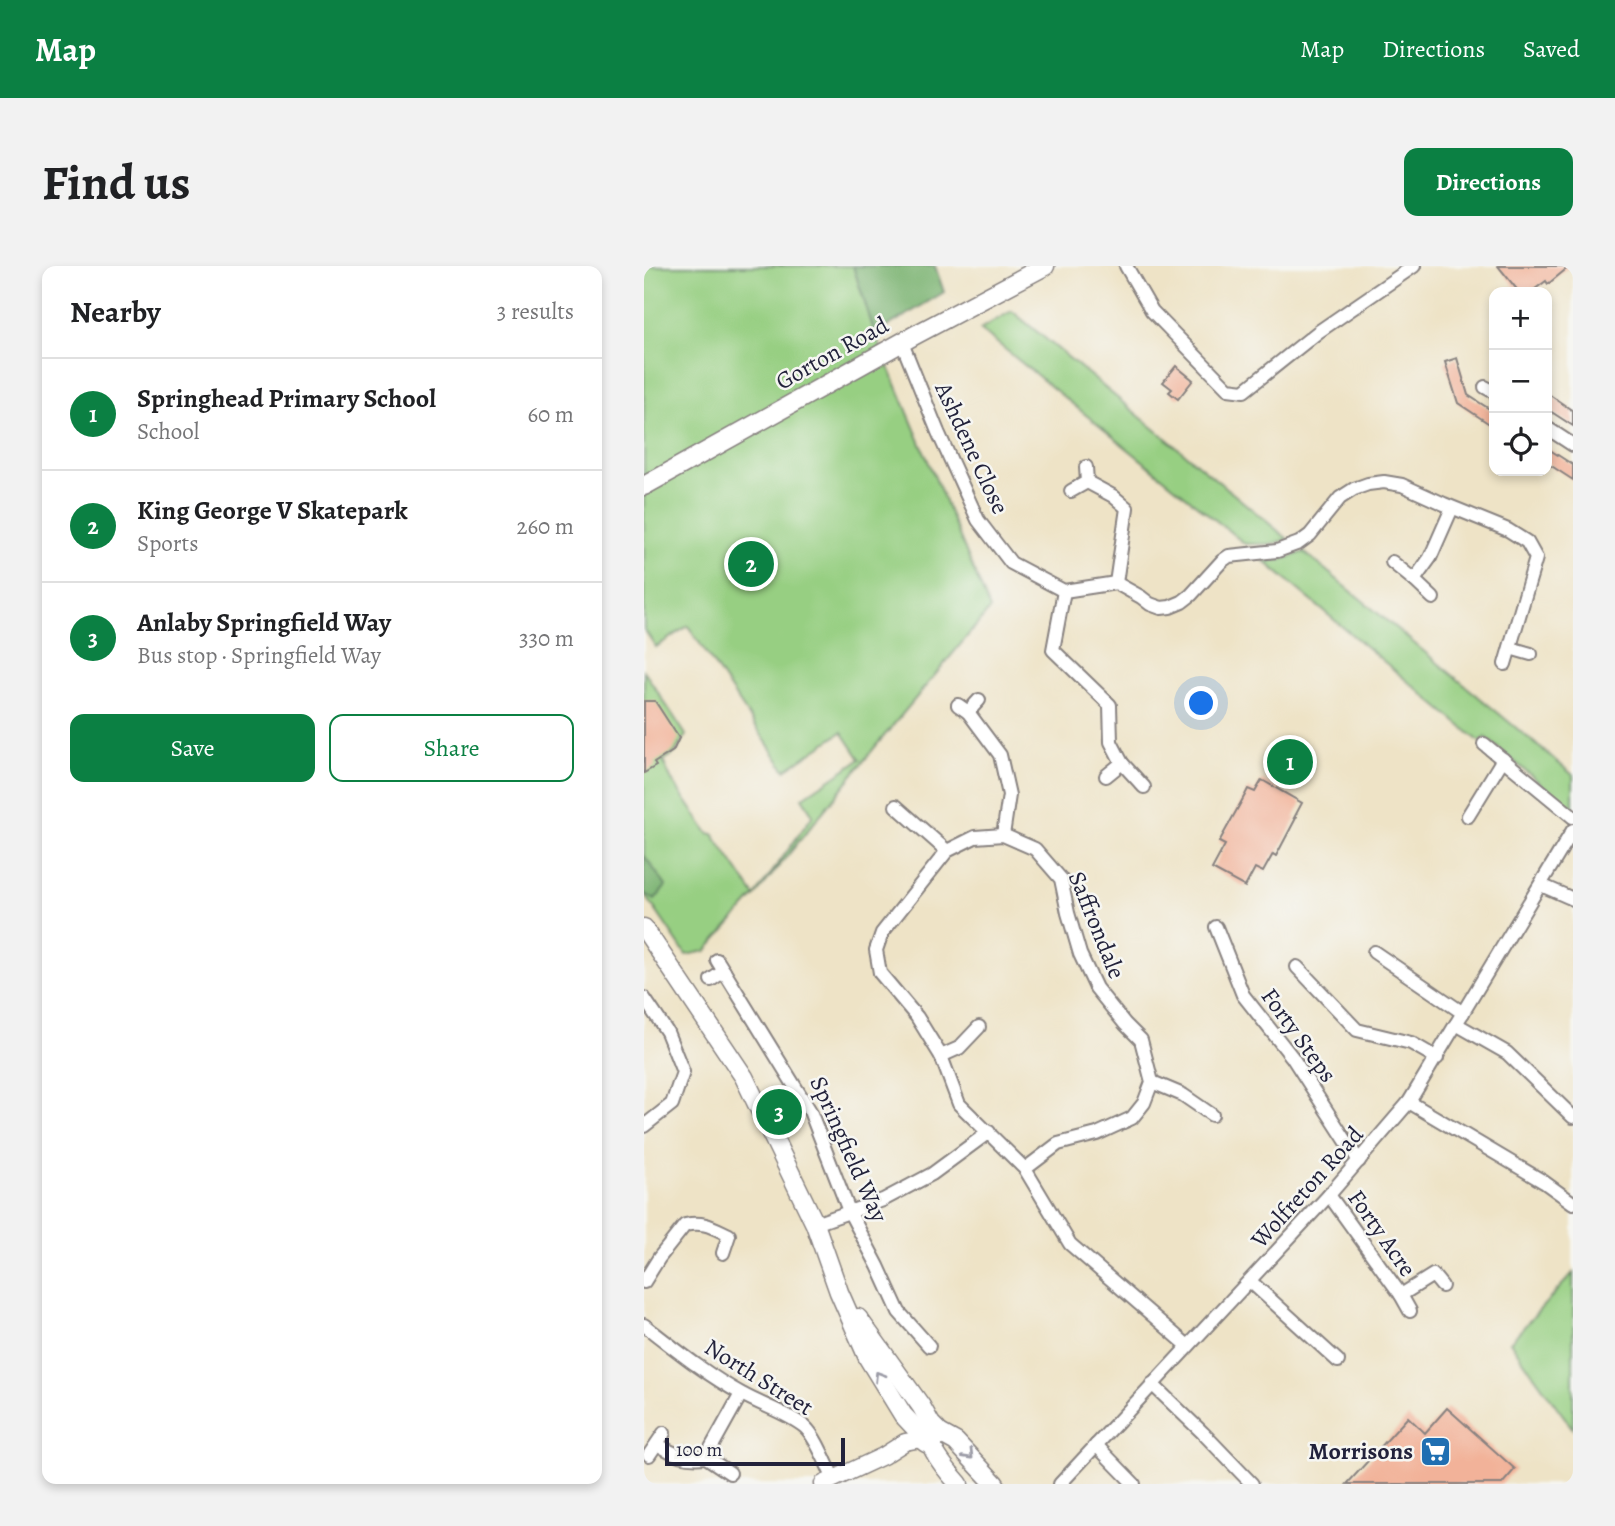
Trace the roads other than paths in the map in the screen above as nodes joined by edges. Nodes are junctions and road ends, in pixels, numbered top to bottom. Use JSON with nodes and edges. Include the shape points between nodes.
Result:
{"nodes":[{"id":1,"x":1045,"y":266,"type":"edge"},
{"id":2,"x":1126,"y":266,"type":"edge"},
{"id":3,"x":1414,"y":266,"type":"edge"},
{"id":4,"x":902,"y":343,"type":"junction"},
{"id":5,"x":1552,"y":431,"type":"edge"},
{"id":6,"x":1573,"y":445,"type":"edge"},
{"id":7,"x":1086,"y":467,"type":"dead end"},
{"id":8,"x":1087,"y":482,"type":"junction"},
{"id":9,"x":644,"y":486,"type":"edge"},
{"id":10,"x":1071,"y":492,"type":"dead end"},
{"id":11,"x":1452,"y":508,"type":"junction"},
{"id":12,"x":1392,"y":562,"type":"dead end"},
{"id":13,"x":1414,"y":580,"type":"junction"},
{"id":14,"x":1115,"y":583,"type":"junction"},
{"id":15,"x":1064,"y":591,"type":"junction"},
{"id":16,"x":1433,"y":598,"type":"dead end"},
{"id":17,"x":1510,"y":648,"type":"junction"},
{"id":18,"x":1531,"y":654,"type":"dead end"},
{"id":19,"x":1505,"y":664,"type":"dead end"},
{"id":20,"x":979,"y":700,"type":"dead end"},
{"id":21,"x":1484,"y":744,"type":"dead end"},
{"id":22,"x":1503,"y":760,"type":"junction"},
{"id":23,"x":1122,"y":763,"type":"junction"},
{"id":24,"x":1106,"y":776,"type":"dead end"},
{"id":25,"x":1144,"y":787,"type":"dead end"},
{"id":26,"x":894,"y":803,"type":"dead end"},
{"id":27,"x":1468,"y":816,"type":"dead end"},
{"id":28,"x":1573,"y":817,"type":"edge"},
{"id":29,"x":1573,"y":830,"type":"edge"},
{"id":30,"x":1003,"y":835,"type":"junction"},
{"id":31,"x":947,"y":851,"type":"junction"},
{"id":32,"x":1541,"y":885,"type":"junction"},
{"id":33,"x":1573,"y":899,"type":"edge"},
{"id":34,"x":1216,"y":927,"type":"dead end"},
{"id":35,"x":644,"y":928,"type":"edge"},
{"id":36,"x":1376,"y":958,"type":"dead end"},
{"id":37,"x":1297,"y":967,"type":"dead end"},
{"id":38,"x":711,"y":980,"type":"dead end"},
{"id":39,"x":644,"y":998,"type":"edge"},
{"id":40,"x":1459,"y":1018,"type":"junction"},
{"id":41,"x":979,"y":1027,"type":"dead end"},
{"id":42,"x":941,"y":1056,"type":"junction"},
{"id":43,"x":1437,"y":1058,"type":"junction"},
{"id":44,"x":1152,"y":1082,"type":"junction"},
{"id":45,"x":1409,"y":1102,"type":"junction"},
{"id":46,"x":1215,"y":1116,"type":"dead end"},
{"id":47,"x":1573,"y":1117,"type":"edge"},
{"id":48,"x":644,"y":1126,"type":"edge"},
{"id":49,"x":989,"y":1132,"type":"junction"},
{"id":50,"x":1359,"y":1161,"type":"junction"},
{"id":51,"x":1025,"y":1169,"type":"junction"},
{"id":52,"x":1329,"y":1195,"type":"junction"},
{"id":53,"x":1573,"y":1203,"type":"edge"},
{"id":54,"x":849,"y":1211,"type":"junction"},
{"id":55,"x":815,"y":1224,"type":"junction"},
{"id":56,"x":723,"y":1253,"type":"dead end"},
{"id":57,"x":1250,"y":1281,"type":"junction"},
{"id":58,"x":644,"y":1282,"type":"edge"},
{"id":59,"x":1442,"y":1286,"type":"dead end"},
{"id":60,"x":1401,"y":1295,"type":"junction"},
{"id":61,"x":1410,"y":1311,"type":"dead end"},
{"id":62,"x":644,"y":1325,"type":"edge"},
{"id":63,"x":929,"y":1346,"type":"dead end"},
{"id":64,"x":1188,"y":1346,"type":"junction"},
{"id":65,"x":1338,"y":1361,"type":"dead end"},
{"id":66,"x":1152,"y":1384,"type":"junction"},
{"id":67,"x":741,"y":1394,"type":"junction"},
{"id":68,"x":928,"y":1434,"type":"junction"},
{"id":69,"x":657,"y":1444,"type":"dead end"},
{"id":70,"x":1096,"y":1445,"type":"junction"},
{"id":71,"x":706,"y":1457,"type":"junction"},
{"id":72,"x":730,"y":1473,"type":"dead end"},
{"id":73,"x":829,"y":1482,"type":"edge"},
{"id":74,"x":959,"y":1484,"type":"edge"},
{"id":75,"x":995,"y":1484,"type":"edge"},
{"id":76,"x":1060,"y":1484,"type":"edge"},
{"id":77,"x":1134,"y":1484,"type":"edge"},
{"id":78,"x":1252,"y":1484,"type":"edge"}],
"edges":[{"from":1,"to":4,"type":"main road","name":"Gorton Road"},
{"from":2,"to":3,"type":"street","via":[[1159,320],[1228,389],[1244,391],[1318,332]]},
{"from":4,"to":9,"type":"main road","name":"Gorton Road"},
{"from":4,"to":15,"type":"street","name":"Ashdene Close","via":[[978,520],[1011,563]]},
{"from":5,"to":6,"type":"street"},
{"from":7,"to":8,"type":"street"},
{"from":8,"to":10,"type":"street"},
{"from":8,"to":14,"type":"street","via":[[1127,508]]},
{"from":11,"to":13,"type":"street","via":[[1430,558]]},
{"from":11,"to":14,"type":"street","via":[[1402,485],[1368,484],[1340,498],[1299,543],[1277,551],[1230,556],[1182,603],[1161,608]]},
{"from":11,"to":17,"type":"street","via":[[1508,530],[1527,542],[1536,558]]},
{"from":12,"to":13,"type":"street"},
{"from":13,"to":16,"type":"street"},
{"from":14,"to":15,"type":"street"},
{"from":15,"to":23,"type":"street","via":[[1053,650],[1115,702],[1111,742]]},
{"from":17,"to":18,"type":"street"},
{"from":17,"to":19,"type":"street"},
{"from":20,"to":30,"type":"street","via":[[963,708],[1000,755],[1009,794]]},
{"from":21,"to":22,"type":"street"},
{"from":22,"to":27,"type":"street"},
{"from":22,"to":28,"type":"street"},
{"from":23,"to":24,"type":"street"},
{"from":23,"to":25,"type":"street"},
{"from":26,"to":31,"type":"street"},
{"from":29,"to":32,"type":"street","name":"Wolfreton Road"},
{"from":30,"to":31,"type":"street","via":[[975,837]]},
{"from":30,"to":44,"type":"street","name":"Saffrondale","via":[[1035,849],[1061,879],[1080,954],[1096,988],[1141,1040]]},
{"from":31,"to":42,"type":"street","via":[[882,933],[876,950],[880,973],[917,1017]]},
{"from":32,"to":33,"type":"street"},
{"from":32,"to":40,"type":"street","name":"Wolfreton Road"},
{"from":34,"to":50,"type":"street","name":"Forty Steps","via":[[1243,995],[1292,1058]]},
{"from":35,"to":55,"type":"main road","via":[[744,1077]]},
{"from":36,"to":40,"type":"street"},
{"from":37,"to":43,"type":"street","via":[[1357,1030],[1411,1043]]},
{"from":38,"to":54,"type":"street","name":"Springfield Way","via":[[721,965],[810,1111]]},
{"from":39,"to":48,"type":"street","via":[[667,1032],[683,1072],[672,1104]]},
{"from":40,"to":43,"type":"street","name":"Wolfreton Road"},
{"from":40,"to":47,"type":"street","via":[[1507,1053]]},
{"from":41,"to":42,"type":"street","via":[[959,1048]]},
{"from":42,"to":49,"type":"street","via":[[959,1104]]},
{"from":43,"to":45,"type":"street","name":"Wolfreton Road"},
{"from":44,"to":46,"type":"street"},
{"from":44,"to":51,"type":"street","via":[[1132,1118],[1058,1144]]},
{"from":45,"to":50,"type":"street","name":"Wolfreton Road"},
{"from":45,"to":53,"type":"street"},
{"from":49,"to":51,"type":"street"},
{"from":49,"to":54,"type":"street","via":[[932,1174],[883,1200]]},
{"from":50,"to":52,"type":"street","name":"Wolfreton Road"},
{"from":51,"to":64,"type":"street","via":[[1070,1244]]},
{"from":52,"to":57,"type":"street","name":"Wolfreton Road"},
{"from":52,"to":60,"type":"street","name":"Forty Acre"},
{"from":54,"to":55,"type":"street"},
{"from":54,"to":63,"type":"street","name":"Springfield Way","via":[[899,1312]]},
{"from":55,"to":68,"type":"main road","via":[[839,1292],[921,1406]]},
{"from":56,"to":58,"type":"street","via":[[729,1236],[707,1224],[685,1225]]},
{"from":57,"to":64,"type":"street","name":"Wolfreton Road"},
{"from":57,"to":65,"type":"street"},
{"from":59,"to":60,"type":"street","name":"Forty Acre","via":[[1433,1275]]},
{"from":60,"to":61,"type":"street","name":"Forty Acre"},
{"from":62,"to":67,"type":"street","name":"North Street"},
{"from":64,"to":66,"type":"street","name":"Wolfreton Road"},
{"from":66,"to":70,"type":"street","name":"Wolfreton Road"},
{"from":66,"to":78,"type":"street"},
{"from":67,"to":71,"type":"street"},
{"from":67,"to":73,"type":"street","name":"North Street","via":[[805,1428]]},
{"from":68,"to":73,"type":"street"},
{"from":68,"to":74,"type":"main road","via":[[932,1449]]},
{"from":68,"to":75,"type":"main road","one_way":true,"via":[[956,1442]]},
{"from":69,"to":71,"type":"street","via":[[684,1458]]},
{"from":70,"to":76,"type":"street","name":"Wolfreton Road"},
{"from":70,"to":77,"type":"street"},
{"from":71,"to":72,"type":"street"}]}
